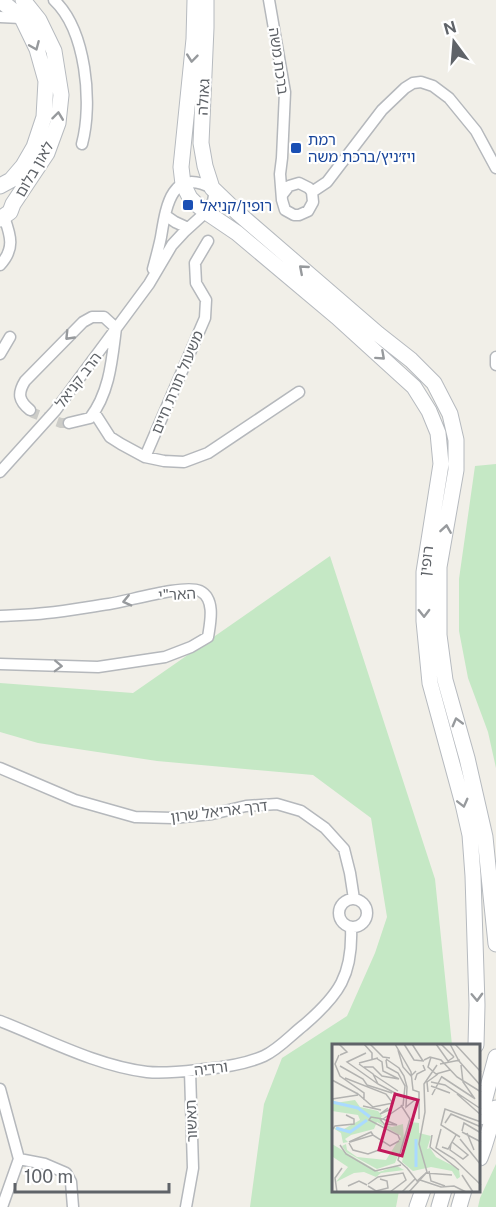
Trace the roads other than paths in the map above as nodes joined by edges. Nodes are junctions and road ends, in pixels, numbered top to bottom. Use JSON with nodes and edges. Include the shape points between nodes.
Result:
{"nodes":[{"id":1,"x":0,"y":0,"type":"edge"},
{"id":2,"x":23,"y":0,"type":"edge"},
{"id":3,"x":54,"y":0,"type":"edge"},
{"id":4,"x":195,"y":0,"type":"edge"},
{"id":5,"x":206,"y":0,"type":"edge"},
{"id":6,"x":269,"y":0,"type":"edge"},
{"id":7,"x":0,"y":16,"type":"edge"},
{"id":8,"x":22,"y":18,"type":"junction"},
{"id":9,"x":82,"y":144,"type":"dead end"},
{"id":10,"x":282,"y":158,"type":"junction"},
{"id":11,"x":496,"y":168,"type":"edge"},
{"id":12,"x":299,"y":183,"type":"junction"},
{"id":13,"x":183,"y":184,"type":"junction"},
{"id":14,"x":0,"y":186,"type":"edge"},
{"id":15,"x":214,"y":190,"type":"junction"},
{"id":16,"x":312,"y":192,"type":"junction"},
{"id":17,"x":282,"y":195,"type":"junction"},
{"id":18,"x":206,"y":212,"type":"junction"},
{"id":19,"x":6,"y":213,"type":"edge"},
{"id":20,"x":165,"y":215,"type":"junction"},
{"id":21,"x":188,"y":228,"type":"junction"},
{"id":22,"x":208,"y":241,"type":"dead end"},
{"id":23,"x":0,"y":266,"type":"edge"},
{"id":24,"x":149,"y":284,"type":"junction"},
{"id":25,"x":342,"y":312,"type":"junction"},
{"id":26,"x":116,"y":328,"type":"junction"},
{"id":27,"x":10,"y":337,"type":"dead end"},
{"id":28,"x":0,"y":354,"type":"edge"},
{"id":29,"x":496,"y":357,"type":"edge"},
{"id":30,"x":496,"y":365,"type":"edge"},
{"id":31,"x":298,"y":392,"type":"dead end"},
{"id":32,"x":30,"y":410,"type":"dead end"},
{"id":33,"x":94,"y":412,"type":"junction"},
{"id":34,"x":69,"y":423,"type":"tunnel mouth"},
{"id":35,"x":145,"y":456,"type":"junction"},
{"id":36,"x":0,"y":472,"type":"edge"},
{"id":37,"x":0,"y":616,"type":"edge"},
{"id":38,"x":0,"y":664,"type":"edge"},
{"id":39,"x":0,"y":768,"type":"edge"},
{"id":40,"x":354,"y":899,"type":"junction"},
{"id":41,"x":351,"y":927,"type":"junction"},
{"id":42,"x":496,"y":944,"type":"edge"},
{"id":43,"x":0,"y":1021,"type":"edge"},
{"id":44,"x":476,"y":1044,"type":"edge"},
{"id":45,"x":496,"y":1057,"type":"edge"},
{"id":46,"x":190,"y":1071,"type":"junction"},
{"id":47,"x":0,"y":1089,"type":"edge"},
{"id":48,"x":496,"y":1108,"type":"edge"},
{"id":49,"x":481,"y":1113,"type":"edge"},
{"id":50,"x":481,"y":1155,"type":"edge"},
{"id":51,"x":19,"y":1159,"type":"junction"},
{"id":52,"x":423,"y":1192,"type":"edge"},
{"id":53,"x":444,"y":1192,"type":"edge"},
{"id":54,"x":464,"y":1192,"type":"edge"},
{"id":55,"x":2,"y":1207,"type":"edge"},
{"id":56,"x":73,"y":1207,"type":"edge"},
{"id":57,"x":186,"y":1207,"type":"edge"},
{"id":58,"x":417,"y":1207,"type":"edge"},
{"id":59,"x":439,"y":1207,"type":"edge"},
{"id":60,"x":459,"y":1207,"type":"edge"}],
"edges":[{"from":1,"to":8,"type":"street","name":"לאון בלום"},
{"from":19,"to":2,"type":"street","name":"לאון בלום","one_way":true,"via":[[47,153],[58,123],[61,94],[54,51],[39,20]]},
{"from":3,"to":9,"type":"street","via":[[73,26],[81,56],[86,90]]},
{"from":4,"to":13,"type":"street","name":"גאולה","one_way":true,"via":[[181,160]]},
{"from":5,"to":15,"type":"street","name":"גאולה","via":[[201,143],[204,166]]},
{"from":6,"to":10,"type":"street","name":"ברכת משה","via":[[285,92]]},
{"from":7,"to":8,"type":"street"},
{"from":8,"to":14,"type":"street","name":"לאון בלום","one_way":true,"via":[[46,81],[44,117],[23,166]]},
{"from":10,"to":12,"type":"street","via":[[286,171]]},
{"from":10,"to":17,"type":"street","name":"ברכת משה"},
{"from":11,"to":16,"type":"street","via":[[476,131],[449,98],[433,86],[413,83],[382,110],[327,182]]},
{"from":12,"to":16,"type":"street"},
{"from":12,"to":17,"type":"street","via":[[289,186]]},
{"from":13,"to":15,"type":"street","via":[[199,182]]},
{"from":13,"to":18,"type":"street","name":"רופין","via":[[190,198]]},
{"from":13,"to":20,"type":"street","name":"הרב קניאל","via":[[170,196]]},
{"from":14,"to":19,"type":"street","via":[[12,195]]},
{"from":15,"to":18,"type":"street","name":"הרב קניאל"},
{"from":25,"to":15,"type":"street","name":"רופין","one_way":true},
{"from":16,"to":17,"type":"street","via":[[312,207],[299,215],[285,210]]},
{"from":18,"to":21,"type":"street","name":"הרב קניאל"},
{"from":18,"to":25,"type":"street","name":"רופין"},
{"from":19,"to":23,"type":"street","via":[[11,246]]},
{"from":20,"to":21,"type":"street"},
{"from":20,"to":24,"type":"street","name":"הרב קניאל"},
{"from":21,"to":24,"type":"street","name":"הרב קניאל","via":[[168,251]]},
{"from":22,"to":35,"type":"street","name":"משעול תורת חיים","via":[[195,263],[196,283],[206,300],[205,318]]},
{"from":24,"to":26,"type":"street","name":"הרב קניאל"},
{"from":42,"to":25,"type":"street","name":"רופין","one_way":true,"via":[[485,837],[445,680],[439,635],[439,567],[456,470],[456,440],[450,414],[434,382],[411,360]]},
{"from":25,"to":44,"type":"street","name":"רופין","one_way":true,"via":[[414,387],[438,433],[441,464],[424,572],[423,621],[430,683],[470,835]]},
{"from":26,"to":32,"type":"street","one_way":true,"via":[[104,317],[83,321],[20,389],[23,404]]},
{"from":26,"to":33,"type":"street","via":[[107,385]]},
{"from":26,"to":36,"type":"street","name":"הרב קניאל","via":[[55,411]]},
{"from":27,"to":28,"type":"street"},
{"from":29,"to":30,"type":"street"},
{"from":31,"to":35,"type":"street","via":[[208,453],[184,462]]},
{"from":33,"to":34,"type":"street","via":[[90,418]]},
{"from":33,"to":35,"type":"street","via":[[110,437]]},
{"from":38,"to":37,"type":"street","name":"האר\"י","one_way":true,"via":[[98,667],[165,657],[208,637],[211,611],[203,593],[182,590],[114,604]]},
{"from":39,"to":40,"type":"street","name":"דרך אריאל שרון","via":[[75,800],[135,817],[173,818],[277,804],[301,812],[325,828],[344,849]]},
{"from":40,"to":41,"type":"street","via":[[343,903],[339,910],[341,921]]},
{"from":40,"to":41,"type":"street","via":[[362,902],[368,912],[363,924]]},
{"from":41,"to":46,"type":"street","name":"ורדיה","via":[[349,964],[339,987],[323,1008],[266,1055],[246,1063]]},
{"from":43,"to":46,"type":"street","name":"ורדיה","via":[[101,1062],[147,1072]]},
{"from":45,"to":49,"type":"street"},
{"from":46,"to":57,"type":"street","name":"תאשור","via":[[193,1168]]},
{"from":47,"to":51,"type":"street"},
{"from":48,"to":50,"type":"street"},
{"from":51,"to":55,"type":"street"},
{"from":51,"to":56,"type":"street","via":[[66,1173],[71,1182]]},
{"from":52,"to":58,"type":"street"},
{"from":53,"to":59,"type":"street"},
{"from":54,"to":60,"type":"street"}]}
